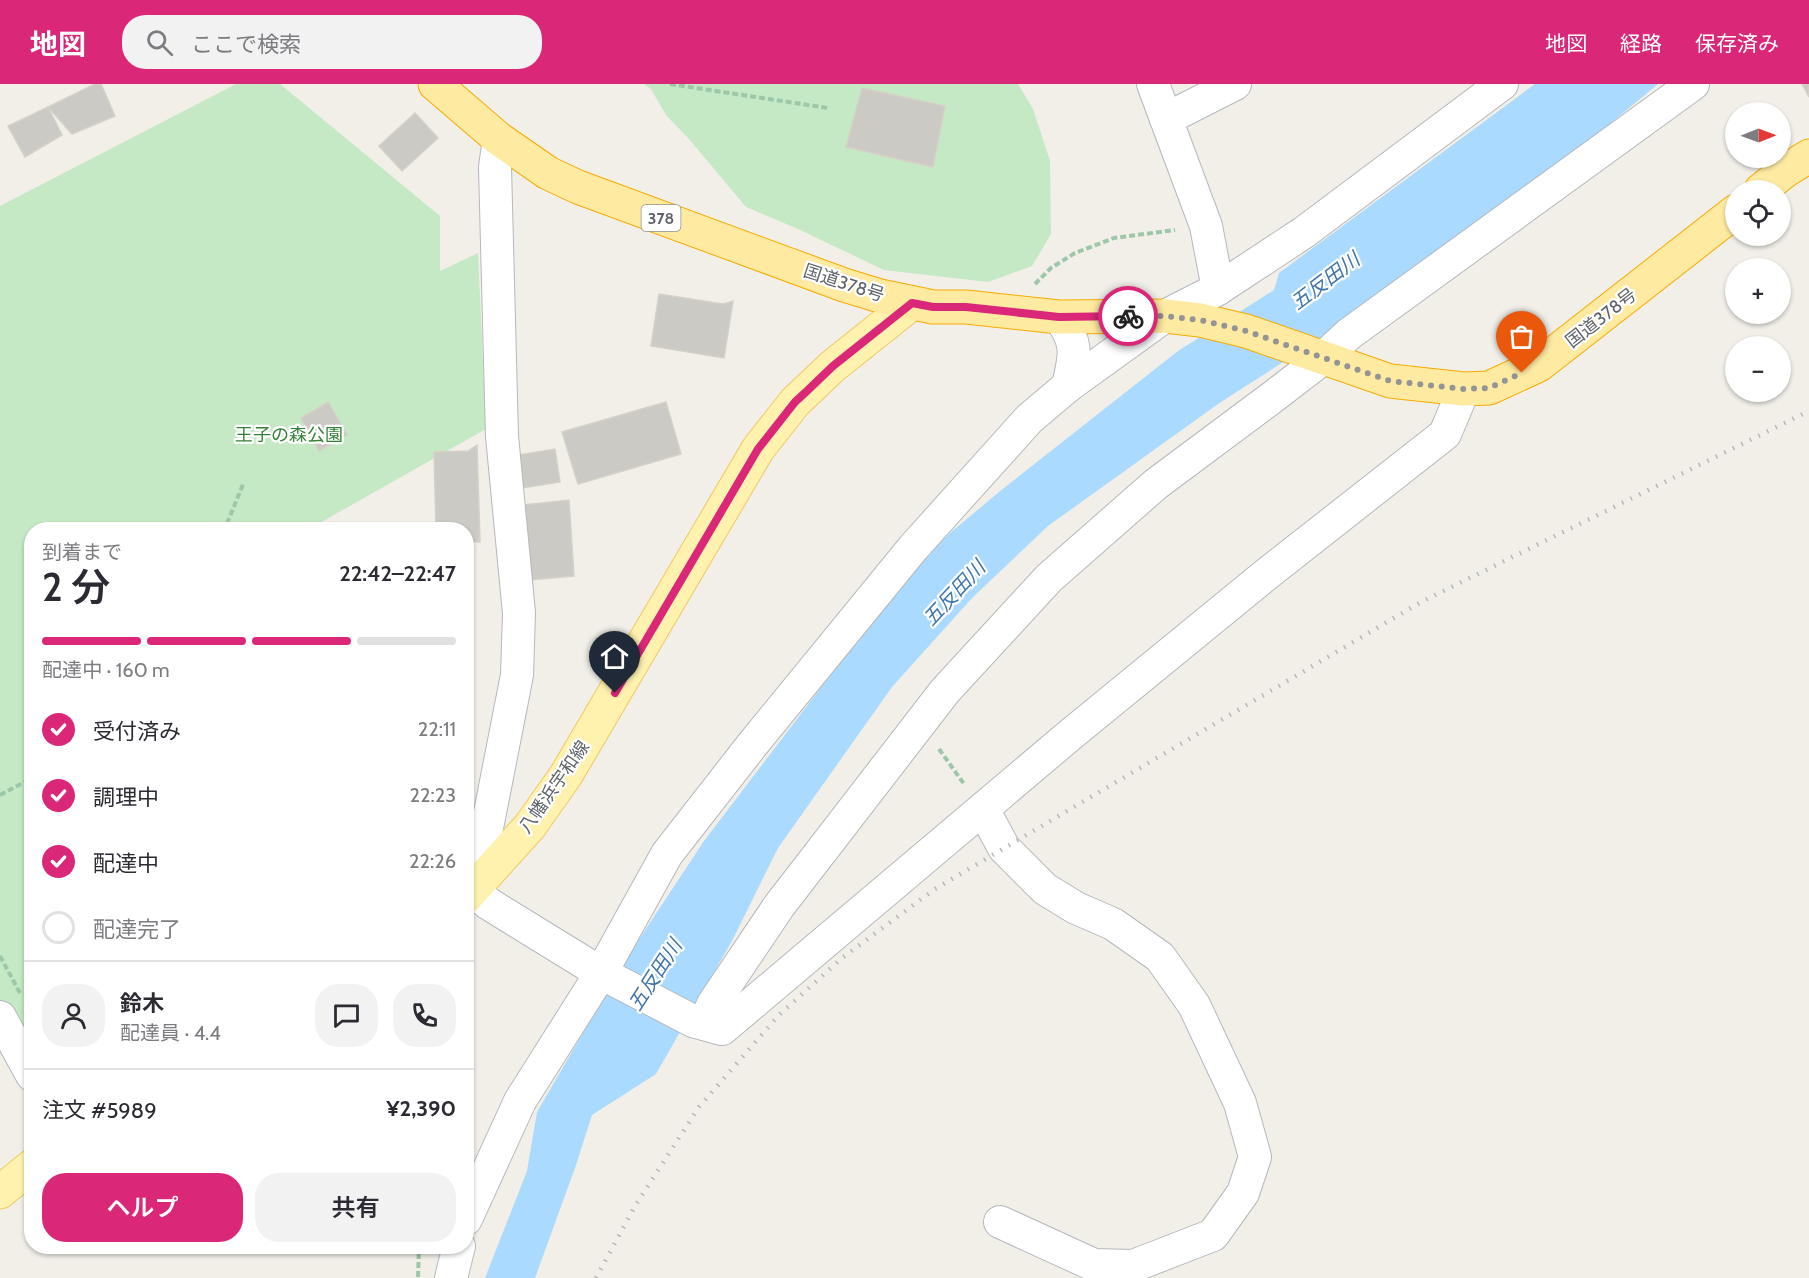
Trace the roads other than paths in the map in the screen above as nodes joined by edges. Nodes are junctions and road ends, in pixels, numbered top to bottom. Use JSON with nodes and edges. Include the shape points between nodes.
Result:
{"nodes":[{"id":1,"x":435,"y":84,"type":"edge"},
{"id":2,"x":1153,"y":84,"type":"edge"},
{"id":3,"x":1235,"y":84,"type":"edge"},
{"id":4,"x":1502,"y":84,"type":"edge"},
{"id":5,"x":1694,"y":84,"type":"edge"},
{"id":6,"x":1166,"y":119,"type":"junction"},
{"id":7,"x":499,"y":139,"type":"junction"},
{"id":8,"x":1809,"y":156,"type":"edge"},
{"id":9,"x":1774,"y":180,"type":"edge"},
{"id":10,"x":1725,"y":220,"type":"edge"},
{"id":11,"x":1218,"y":289,"type":"junction"},
{"id":12,"x":912,"y":303,"type":"junction"},
{"id":13,"x":1165,"y":316,"type":"junction"},
{"id":14,"x":1059,"y":317,"type":"junction"},
{"id":15,"x":1317,"y":357,"type":"junction"},
{"id":16,"x":1068,"y":386,"type":"junction"},
{"id":17,"x":1464,"y":389,"type":"junction"},
{"id":18,"x":983,"y":809,"type":"junction"},
{"id":19,"x":474,"y":879,"type":"edge"},
{"id":20,"x":474,"y":890,"type":"edge"},
{"id":21,"x":474,"y":896,"type":"edge"},
{"id":22,"x":605,"y":975,"type":"junction"},
{"id":23,"x":10,"y":1006,"type":"edge"},
{"id":24,"x":699,"y":1022,"type":"junction"},
{"id":25,"x":24,"y":1050,"type":"edge"},
{"id":26,"x":24,"y":1172,"type":"edge"},
{"id":27,"x":0,"y":1192,"type":"edge"},
{"id":28,"x":474,"y":1201,"type":"edge"},
{"id":29,"x":1000,"y":1222,"type":"dead end"},
{"id":30,"x":457,"y":1254,"type":"edge"},
{"id":31,"x":451,"y":1278,"type":"edge"}],
"edges":[{"from":1,"to":7,"type":"highway","name":"国道378号","number":"378"},
{"from":2,"to":6,"type":"street"},
{"from":3,"to":6,"type":"street"},
{"from":4,"to":11,"type":"street","via":[[1303,233]]},
{"from":5,"to":15,"type":"street"},
{"from":6,"to":11,"type":"street","via":[[1206,226]]},
{"from":7,"to":12,"type":"highway","name":"国道378号","number":"378","via":[[548,173],[578,187],[844,285]]},
{"from":7,"to":19,"type":"street","via":[[495,167],[502,436],[519,613],[517,675]]},
{"from":8,"to":9,"type":"highway"},
{"from":10,"to":17,"type":"highway","name":"国道378号","number":"378","via":[[1539,366],[1489,388]]},
{"from":11,"to":13,"type":"street"},
{"from":12,"to":14,"type":"highway","name":"国道378号","number":"378"},
{"from":12,"to":20,"type":"main road","name":"八幡浜宇和線","via":[[802,395],[758,449],[566,775],[531,826]]},
{"from":13,"to":14,"type":"highway","name":"国道378号","number":"378"},
{"from":13,"to":15,"type":"highway","name":"国道378号","number":"378","via":[[1246,331]]},
{"from":13,"to":16,"type":"street"},
{"from":14,"to":16,"type":"street","via":[[1073,342],[1075,355]]},
{"from":15,"to":17,"type":"highway","name":"国道378号","number":"378","via":[[1390,381]]},
{"from":15,"to":24,"type":"street","via":[[1274,396],[1156,484],[1049,578],[945,691],[779,906]]},
{"from":16,"to":22,"type":"street","via":[[1029,419],[913,548],[752,744],[667,854]]},
{"from":17,"to":18,"type":"street","via":[[1445,434],[1268,573]]},
{"from":18,"to":24,"type":"street","via":[[722,1029]]},
{"from":18,"to":29,"type":"street","via":[[1004,848],[1045,889],[1113,924],[1160,957],[1194,1005],[1240,1103],[1255,1157],[1243,1192],[1213,1235],[1133,1266],[1094,1265]]},
{"from":21,"to":22,"type":"street"},
{"from":22,"to":24,"type":"street"},
{"from":22,"to":28,"type":"street","via":[[520,1101]]},
{"from":23,"to":25,"type":"street"},
{"from":26,"to":27,"type":"main road"},
{"from":30,"to":31,"type":"street"}]}
